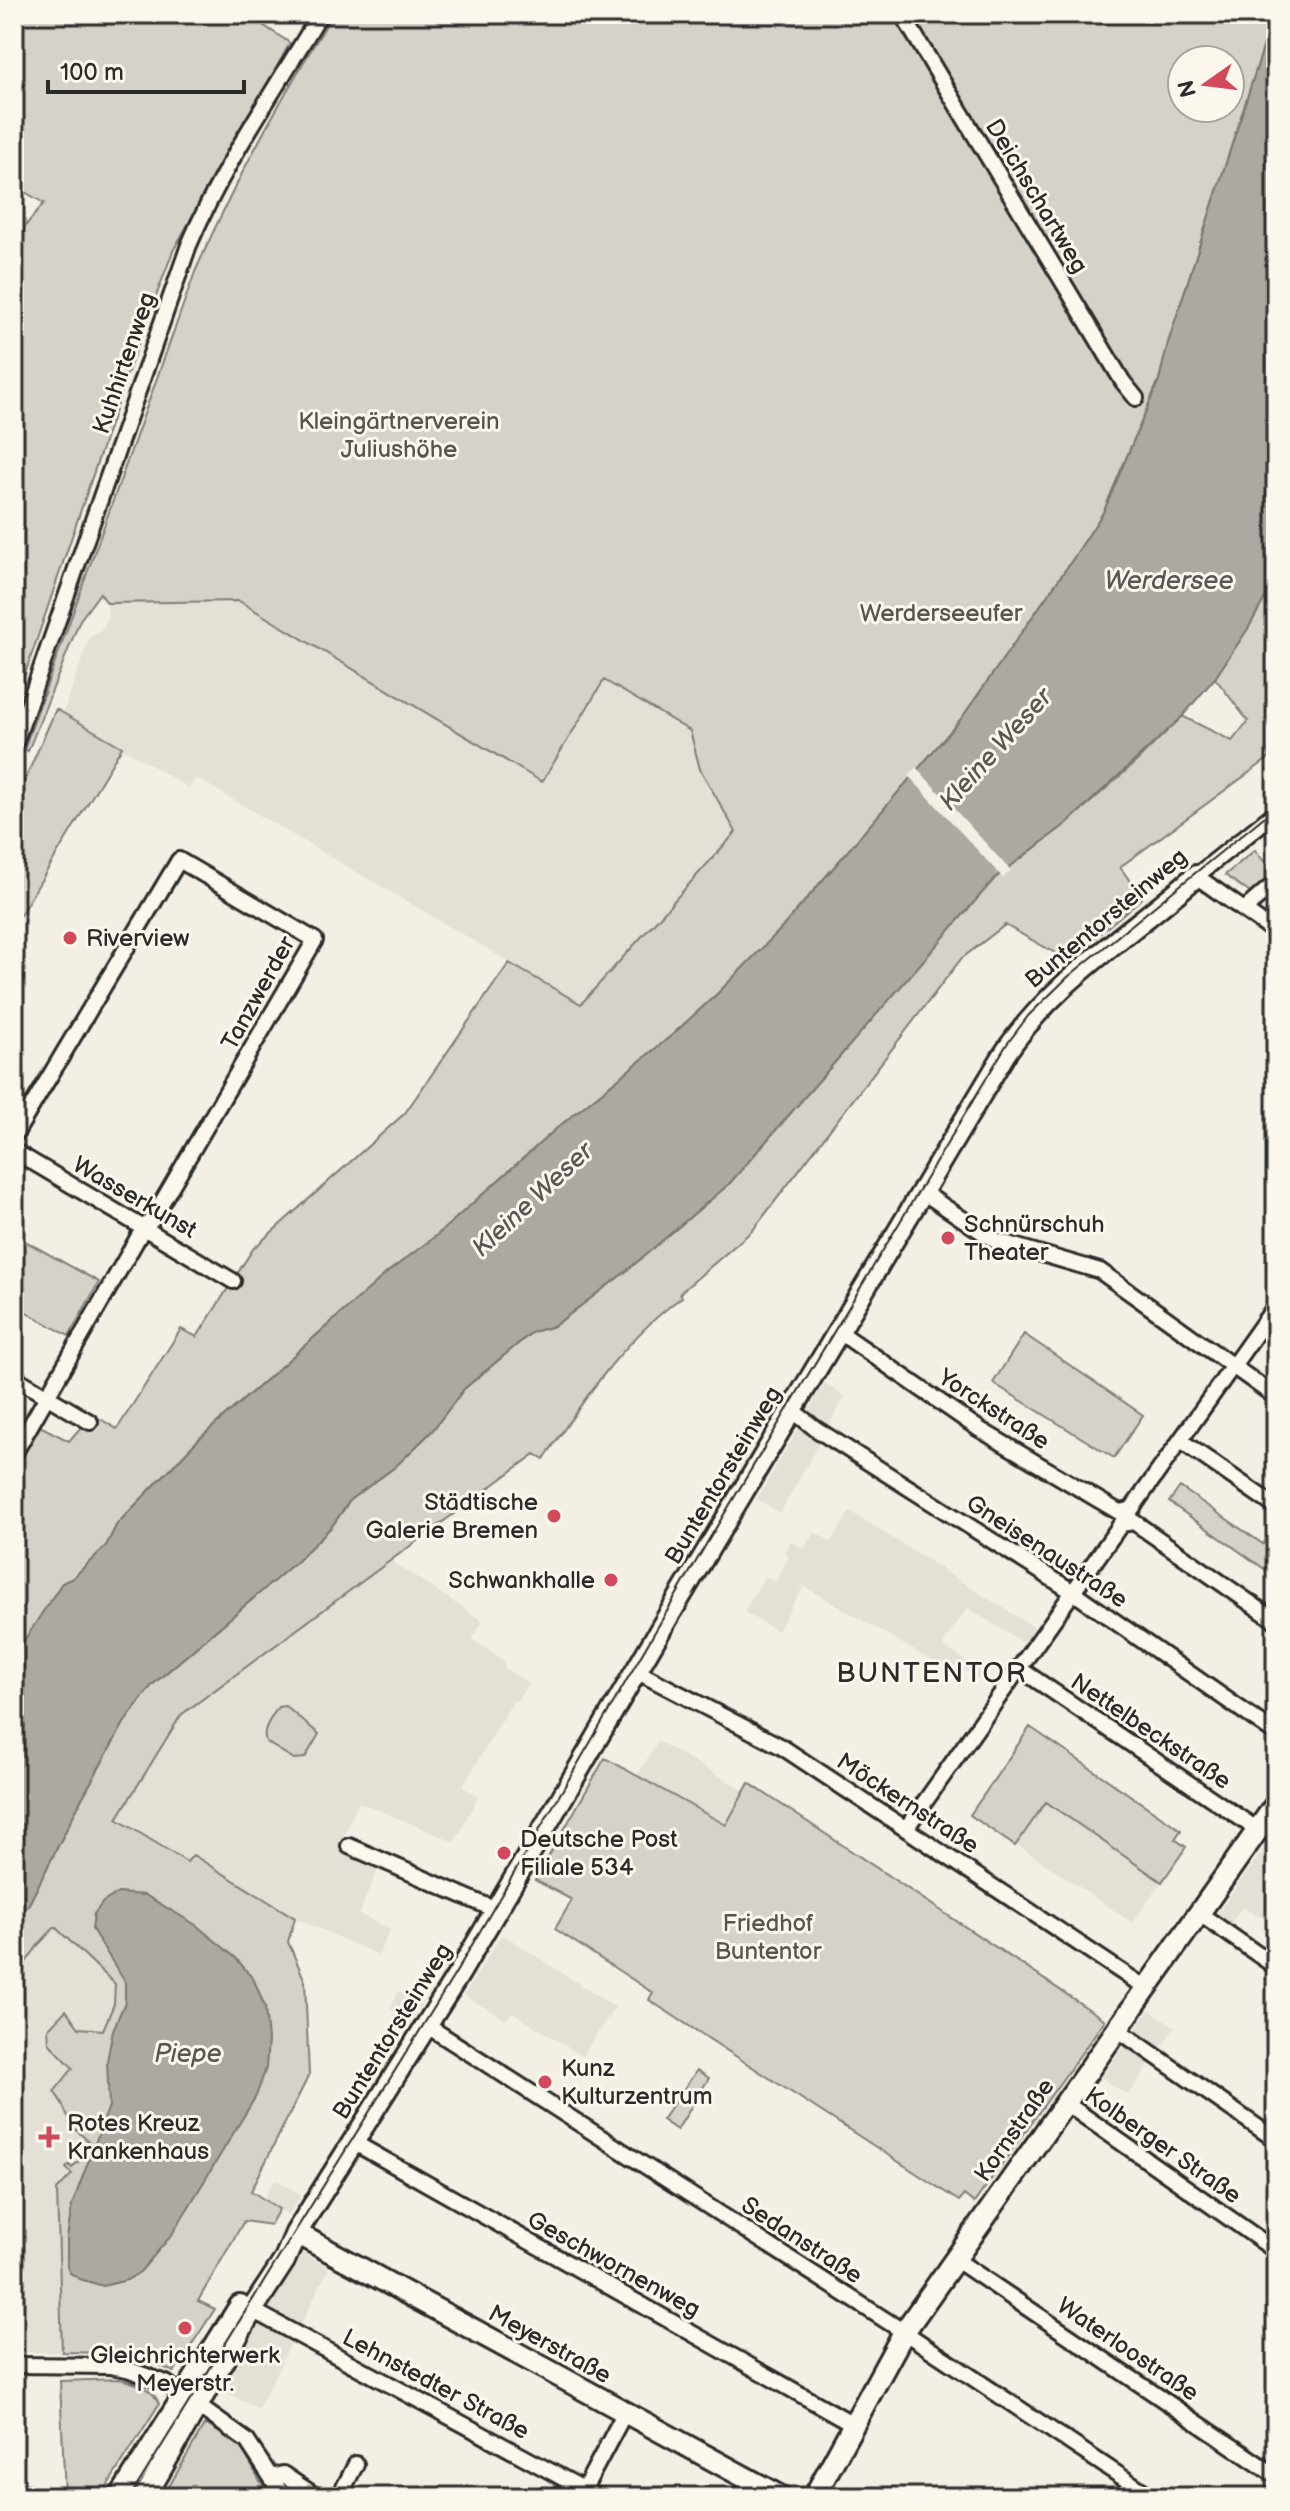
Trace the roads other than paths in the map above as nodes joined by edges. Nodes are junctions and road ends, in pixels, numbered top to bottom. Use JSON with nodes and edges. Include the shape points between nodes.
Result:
{"nodes":[{"id":1,"x":320,"y":14,"type":"edge"},
{"id":2,"x":902,"y":14,"type":"edge"},
{"id":3,"x":1136,"y":398,"type":"dead end"},
{"id":4,"x":14,"y":746,"type":"edge"},
{"id":5,"x":1276,"y":812,"type":"edge"},
{"id":6,"x":1196,"y":876,"type":"junction"},
{"id":7,"x":1276,"y":882,"type":"edge"},
{"id":8,"x":1244,"y":910,"type":"junction"},
{"id":9,"x":1276,"y":933,"type":"edge"},
{"id":10,"x":14,"y":1136,"type":"edge"},
{"id":11,"x":14,"y":1151,"type":"edge"},
{"id":12,"x":921,"y":1191,"type":"junction"},
{"id":13,"x":144,"y":1227,"type":"junction"},
{"id":14,"x":233,"y":1281,"type":"dead end"},
{"id":15,"x":1276,"y":1305,"type":"edge"},
{"id":16,"x":838,"y":1331,"type":"junction"},
{"id":17,"x":1233,"y":1367,"type":"junction"},
{"id":18,"x":14,"y":1377,"type":"edge"},
{"id":19,"x":47,"y":1397,"type":"junction"},
{"id":20,"x":1276,"y":1397,"type":"edge"},
{"id":21,"x":792,"y":1410,"type":"junction"},
{"id":22,"x":90,"y":1422,"type":"dead end"},
{"id":23,"x":1181,"y":1441,"type":"junction"},
{"id":24,"x":14,"y":1454,"type":"edge"},
{"id":25,"x":1276,"y":1507,"type":"edge"},
{"id":26,"x":1132,"y":1516,"type":"junction"},
{"id":27,"x":1073,"y":1592,"type":"junction"},
{"id":28,"x":1276,"y":1621,"type":"edge"},
{"id":29,"x":1020,"y":1669,"type":"junction"},
{"id":30,"x":636,"y":1671,"type":"junction"},
{"id":31,"x":1276,"y":1734,"type":"edge"},
{"id":32,"x":1276,"y":1804,"type":"edge"},
{"id":33,"x":907,"y":1827,"type":"junction"},
{"id":34,"x":1258,"y":1830,"type":"junction"},
{"id":35,"x":349,"y":1846,"type":"dead end"},
{"id":36,"x":496,"y":1910,"type":"junction"},
{"id":37,"x":1200,"y":1914,"type":"junction"},
{"id":38,"x":1276,"y":1967,"type":"edge"},
{"id":39,"x":1146,"y":1988,"type":"junction"},
{"id":40,"x":426,"y":2025,"type":"junction"},
{"id":41,"x":1117,"y":2029,"type":"junction"},
{"id":42,"x":1064,"y":2102,"type":"junction"},
{"id":43,"x":1276,"y":2140,"type":"edge"},
{"id":44,"x":353,"y":2142,"type":"junction"},
{"id":45,"x":296,"y":2233,"type":"junction"},
{"id":46,"x":1276,"y":2251,"type":"edge"},
{"id":47,"x":955,"y":2259,"type":"junction"},
{"id":48,"x":252,"y":2310,"type":"junction"},
{"id":49,"x":904,"y":2332,"type":"junction"},
{"id":50,"x":14,"y":2365,"type":"edge"},
{"id":51,"x":191,"y":2400,"type":"junction"},
{"id":52,"x":624,"y":2414,"type":"junction"},
{"id":53,"x":853,"y":2424,"type":"junction"},
{"id":54,"x":356,"y":2464,"type":"dead end"},
{"id":55,"x":1276,"y":2476,"type":"edge"},
{"id":56,"x":271,"y":2477,"type":"junction"},
{"id":57,"x":584,"y":2489,"type":"junction"},
{"id":58,"x":14,"y":2493,"type":"edge"},
{"id":59,"x":36,"y":2497,"type":"edge"},
{"id":60,"x":120,"y":2497,"type":"edge"},
{"id":61,"x":145,"y":2497,"type":"edge"},
{"id":62,"x":284,"y":2497,"type":"edge"},
{"id":63,"x":317,"y":2497,"type":"edge"},
{"id":64,"x":339,"y":2497,"type":"edge"},
{"id":65,"x":598,"y":2497,"type":"edge"},
{"id":66,"x":781,"y":2497,"type":"edge"},
{"id":67,"x":814,"y":2497,"type":"edge"},
{"id":68,"x":1152,"y":2497,"type":"edge"}],
"edges":[{"from":1,"to":4,"type":"street","name":"Kuhhirtenweg","via":[[237,150],[189,245]]},
{"from":2,"to":3,"type":"street","name":"Deichschartweg"},
{"from":5,"to":6,"type":"street","name":"Buntentorsteinweg"},
{"from":6,"to":8,"type":"street"},
{"from":6,"to":12,"type":"street","name":"Buntentorsteinweg","via":[[1074,975],[1032,1017]]},
{"from":7,"to":8,"type":"street"},
{"from":8,"to":9,"type":"street"},
{"from":10,"to":13,"type":"street","name":"Tanzwerder","via":[[179,860],[315,940]]},
{"from":11,"to":13,"type":"street","name":"Wasserkunst"},
{"from":12,"to":16,"type":"street","name":"Buntentorsteinweg"},
{"from":12,"to":17,"type":"street","via":[[994,1240],[1100,1271]]},
{"from":13,"to":14,"type":"street","name":"Wasserkunst"},
{"from":13,"to":19,"type":"street","name":"Tanzwerder"},
{"from":15,"to":17,"type":"street"},
{"from":16,"to":21,"type":"street","name":"Buntentorsteinweg"},
{"from":16,"to":26,"type":"street","name":"Yorckstraße","via":[[979,1429]]},
{"from":17,"to":20,"type":"street"},
{"from":17,"to":23,"type":"street"},
{"from":18,"to":19,"type":"street"},
{"from":19,"to":22,"type":"street"},
{"from":19,"to":24,"type":"street","name":"Tanzwerder"},
{"from":21,"to":27,"type":"street","name":"Gneisenaustraße"},
{"from":21,"to":30,"type":"street","name":"Buntentorsteinweg"},
{"from":23,"to":25,"type":"street"},
{"from":23,"to":26,"type":"street"},
{"from":26,"to":27,"type":"street"},
{"from":26,"to":28,"type":"street","name":"Yorckstraße"},
{"from":27,"to":29,"type":"street"},
{"from":27,"to":31,"type":"street","name":"Gneisenaustraße"},
{"from":29,"to":33,"type":"street"},
{"from":29,"to":34,"type":"street","name":"Nettelbeckstraße"},
{"from":30,"to":33,"type":"street","name":"Möckernstraße","via":[[782,1747]]},
{"from":30,"to":36,"type":"street","name":"Buntentorsteinweg"},
{"from":32,"to":34,"type":"street","name":"Kornstraße"},
{"from":33,"to":39,"type":"street","name":"Möckernstraße"},
{"from":34,"to":37,"type":"street","name":"Kornstraße"},
{"from":35,"to":36,"type":"street"},
{"from":36,"to":40,"type":"street","name":"Buntentorsteinweg"},
{"from":37,"to":38,"type":"street"},
{"from":37,"to":39,"type":"street","name":"Kornstraße"},
{"from":39,"to":41,"type":"street","name":"Kornstraße"},
{"from":40,"to":44,"type":"street","name":"Buntentorsteinweg"},
{"from":40,"to":49,"type":"street","name":"Sedanstraße"},
{"from":41,"to":42,"type":"street","name":"Kornstraße"},
{"from":41,"to":43,"type":"street"},
{"from":42,"to":46,"type":"street","name":"Kolberger Straße"},
{"from":42,"to":47,"type":"street","name":"Kornstraße"},
{"from":44,"to":45,"type":"street","name":"Buntentorsteinweg"},
{"from":44,"to":53,"type":"street","name":"Geschwornenweg"},
{"from":45,"to":48,"type":"street","name":"Buntentorsteinweg"},
{"from":45,"to":51,"type":"street","name":"Buntentorsteinweg","via":[[274,2253]]},
{"from":45,"to":52,"type":"street","name":"Meyerstraße"},
{"from":47,"to":49,"type":"street","name":"Kornstraße"},
{"from":47,"to":55,"type":"street","name":"Waterloostraße"},
{"from":48,"to":51,"type":"street","name":"Buntentorsteinweg"},
{"from":48,"to":57,"type":"street","name":"Lehnstedter Straße"},
{"from":49,"to":53,"type":"street","name":"Kornstraße"},
{"from":49,"to":68,"type":"street","name":"Sedanstraße"},
{"from":50,"to":51,"type":"street","via":[[110,2366],[148,2376]]},
{"from":51,"to":56,"type":"street","via":[[247,2441]]},
{"from":51,"to":60,"type":"street","name":"Buntentorsteinweg"},
{"from":51,"to":61,"type":"street","name":"Buntentorsteinweg"},
{"from":52,"to":57,"type":"street"},
{"from":52,"to":66,"type":"street","name":"Meyerstraße"},
{"from":53,"to":67,"type":"street","name":"Kornstraße"},
{"from":54,"to":64,"type":"street"},
{"from":56,"to":62,"type":"street"},
{"from":56,"to":63,"type":"street","via":[[283,2474]]},
{"from":57,"to":65,"type":"street","name":"Lehnstedter Straße"},
{"from":58,"to":59,"type":"street"}]}
